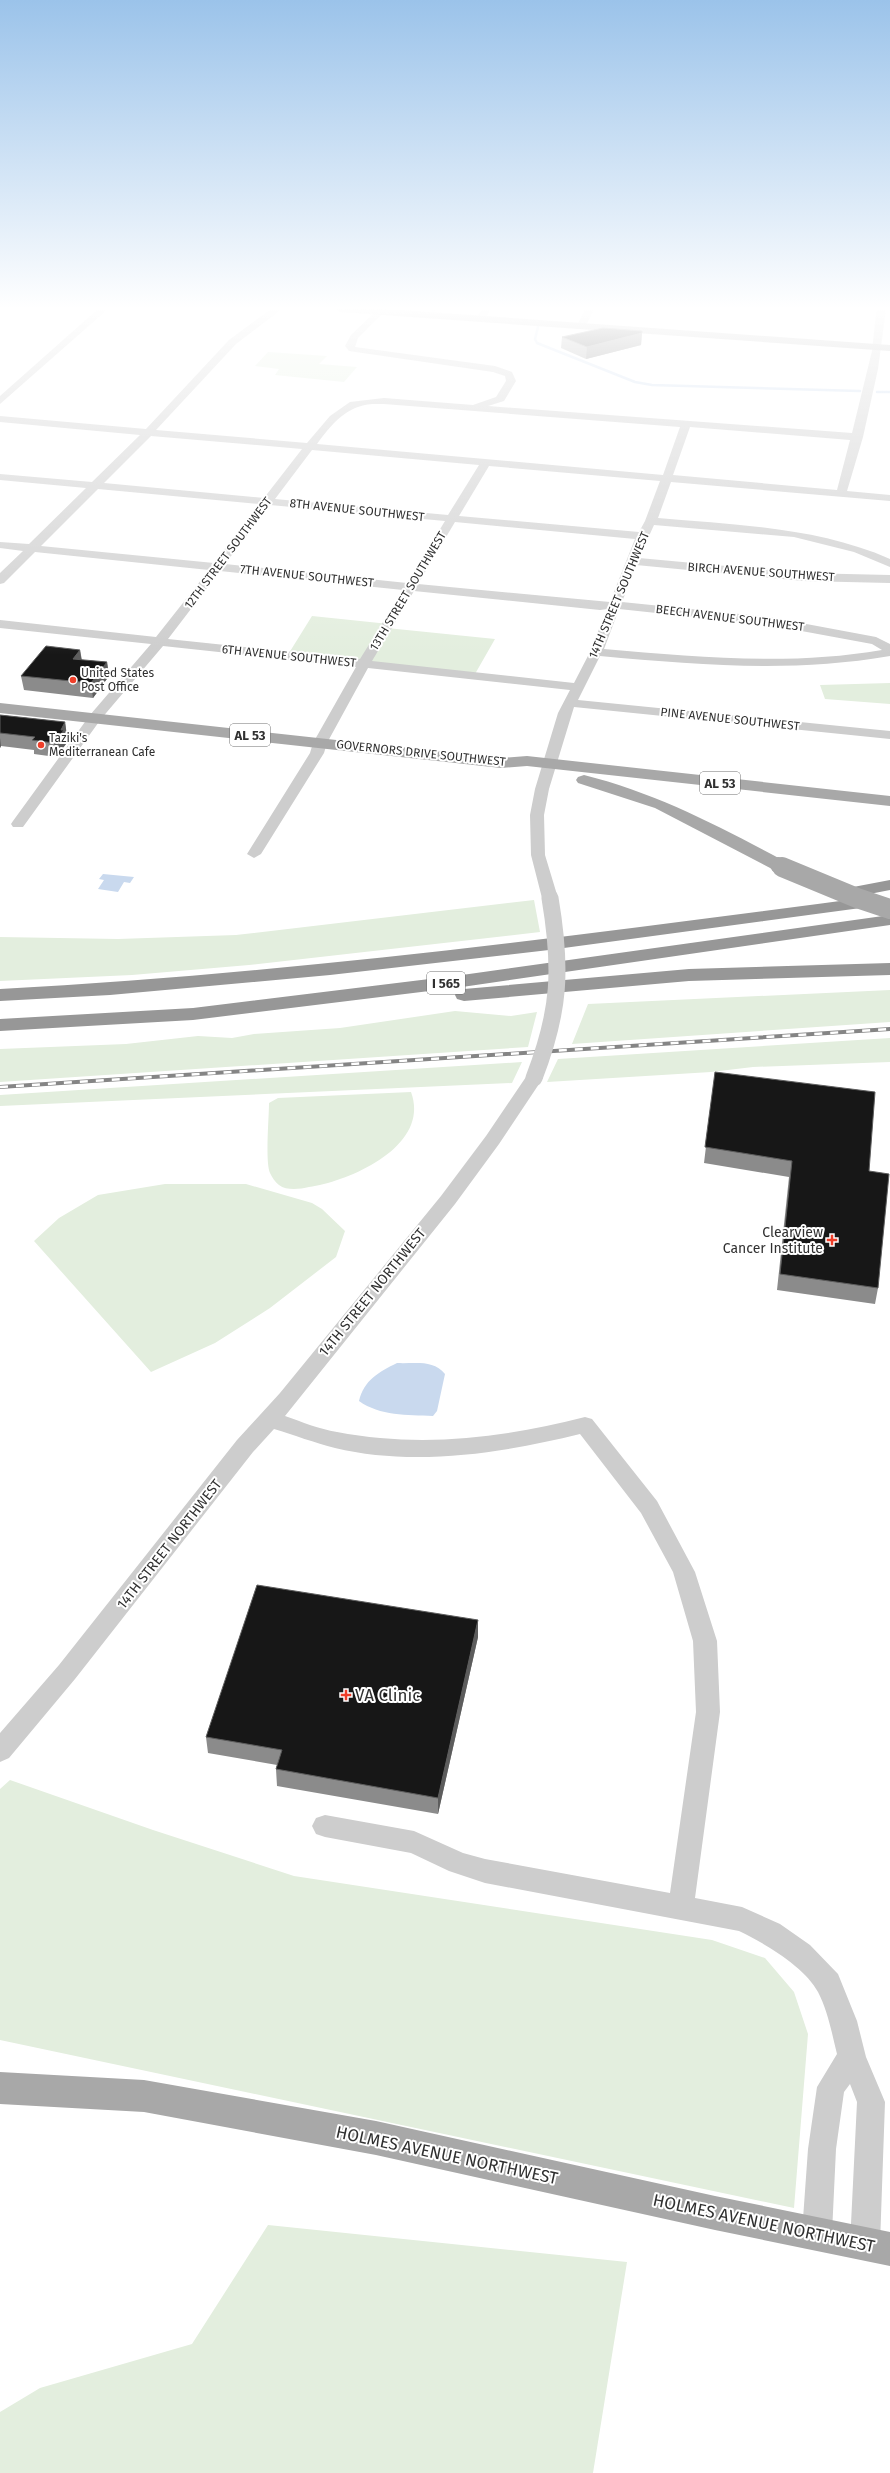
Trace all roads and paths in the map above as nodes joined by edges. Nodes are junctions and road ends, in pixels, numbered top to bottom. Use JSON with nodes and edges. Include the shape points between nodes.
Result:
{"nodes":[{"id":1,"x":62,"y":424,"type":"edge"},
{"id":2,"x":155,"y":424,"type":"edge"},
{"id":3,"x":328,"y":424,"type":"edge"},
{"id":4,"x":678,"y":424,"type":"edge"},
{"id":5,"x":861,"y":424,"type":"edge"},
{"id":6,"x":686,"y":425,"type":"junction"},
{"id":7,"x":148,"y":432,"type":"junction"},
{"id":8,"x":858,"y":437,"type":"junction"},
{"id":9,"x":310,"y":446,"type":"junction"},
{"id":10,"x":486,"y":462,"type":"junction"},
{"id":11,"x":0,"y":477,"type":"edge"},
{"id":12,"x":666,"y":478,"type":"junction"},
{"id":13,"x":93,"y":486,"type":"junction"},
{"id":14,"x":841,"y":494,"type":"junction"},
{"id":15,"x":890,"y":498,"type":"edge"},
{"id":16,"x":268,"y":501,"type":"junction"},
{"id":17,"x":452,"y":519,"type":"junction"},
{"id":18,"x":651,"y":521,"type":"junction"},
{"id":19,"x":642,"y":536,"type":"junction"},
{"id":20,"x":0,"y":545,"type":"edge"},
{"id":21,"x":31,"y":548,"type":"junction"},
{"id":22,"x":633,"y":561,"type":"junction"},
{"id":23,"x":888,"y":562,"type":"edge"},
{"id":24,"x":217,"y":567,"type":"junction"},
{"id":25,"x":870,"y":578,"type":"junction"},
{"id":26,"x":890,"y":579,"type":"edge"},
{"id":27,"x":0,"y":580,"type":"edge"},
{"id":28,"x":411,"y":586,"type":"junction"},
{"id":29,"x":614,"y":605,"type":"junction"},
{"id":30,"x":0,"y":624,"type":"edge"},
{"id":31,"x":159,"y":641,"type":"junction"},
{"id":32,"x":890,"y":650,"type":"edge"},
{"id":33,"x":596,"y":652,"type":"junction"},
{"id":34,"x":364,"y":664,"type":"junction"},
{"id":35,"x":578,"y":687,"type":"junction"},
{"id":36,"x":570,"y":703,"type":"junction"},
{"id":37,"x":0,"y":708,"type":"edge"},
{"id":38,"x":95,"y":718,"type":"junction"},
{"id":39,"x":890,"y":735,"type":"edge"},
{"id":40,"x":320,"y":743,"type":"junction"},
{"id":41,"x":549,"y":769,"type":"junction"},
{"id":42,"x":890,"y":801,"type":"edge"},
{"id":43,"x":18,"y":824,"type":"dead end"},
{"id":44,"x":254,"y":854,"type":"dead end"},
{"id":45,"x":890,"y":885,"type":"edge"},
{"id":46,"x":890,"y":899,"type":"edge"},
{"id":47,"x":890,"y":909,"type":"edge"},
{"id":48,"x":808,"y":910,"type":"junction"},
{"id":49,"x":890,"y":920,"type":"edge"},
{"id":50,"x":890,"y":969,"type":"edge"},
{"id":51,"x":0,"y":995,"type":"edge"},
{"id":52,"x":194,"y":1014,"type":"junction"},
{"id":53,"x":0,"y":1025,"type":"edge"},
{"id":54,"x":271,"y":1420,"type":"junction"},
{"id":55,"x":0,"y":1751,"type":"edge"},
{"id":56,"x":325,"y":1826,"type":"dead end"},
{"id":57,"x":681,"y":1907,"type":"junction"},
{"id":58,"x":852,"y":2057,"type":"junction"},
{"id":59,"x":0,"y":2088,"type":"edge"},
{"id":60,"x":817,"y":2233,"type":"junction"},
{"id":61,"x":878,"y":2247,"type":"edge"}],
"edges":[{"from":1,"to":7,"type":"street"},
{"from":2,"to":7,"type":"street"},
{"from":3,"to":9,"type":"street","name":"12TH STREET SOUTHWEST"},
{"from":4,"to":6,"type":"street"},
{"from":5,"to":8,"type":"street"},
{"from":6,"to":8,"type":"street"},
{"from":6,"to":12,"type":"street","name":"14TH STREET SOUTHWEST"},
{"from":7,"to":9,"type":"street"},
{"from":7,"to":13,"type":"street"},
{"from":8,"to":14,"type":"street"},
{"from":9,"to":10,"type":"street"},
{"from":9,"to":16,"type":"street","name":"12TH STREET SOUTHWEST"},
{"from":10,"to":12,"type":"street"},
{"from":10,"to":17,"type":"street","name":"13TH STREET SOUTHWEST"},
{"from":11,"to":13,"type":"street","name":"8TH AVENUE SOUTHWEST"},
{"from":12,"to":14,"type":"street"},
{"from":12,"to":18,"type":"street","name":"14TH STREET SOUTHWEST"},
{"from":13,"to":16,"type":"street","name":"8TH AVENUE SOUTHWEST"},
{"from":13,"to":21,"type":"street"},
{"from":14,"to":15,"type":"street"},
{"from":16,"to":17,"type":"street","name":"8TH AVENUE SOUTHWEST"},
{"from":16,"to":24,"type":"street","name":"12TH STREET SOUTHWEST"},
{"from":17,"to":19,"type":"street","name":"8TH AVENUE SOUTHWEST"},
{"from":17,"to":28,"type":"street","name":"13TH STREET SOUTHWEST"},
{"from":18,"to":19,"type":"street","name":"14TH STREET SOUTHWEST"},
{"from":18,"to":23,"type":"street","via":[[794,534],[858,549]]},
{"from":19,"to":22,"type":"street","name":"14TH STREET SOUTHWEST"},
{"from":20,"to":21,"type":"street","name":"7TH AVENUE SOUTHWEST"},
{"from":21,"to":24,"type":"street","name":"7TH AVENUE SOUTHWEST"},
{"from":21,"to":27,"type":"street"},
{"from":22,"to":25,"type":"street","name":"BIRCH AVENUE SOUTHWEST","via":[[803,577]]},
{"from":22,"to":29,"type":"street","name":"14TH STREET SOUTHWEST"},
{"from":23,"to":25,"type":"street","via":[[882,572]]},
{"from":24,"to":28,"type":"street","name":"7TH AVENUE SOUTHWEST"},
{"from":24,"to":31,"type":"street","name":"12TH STREET SOUTHWEST"},
{"from":25,"to":26,"type":"street","name":"BIRCH AVENUE SOUTHWEST"},
{"from":28,"to":29,"type":"street","name":"7TH AVENUE SOUTHWEST"},
{"from":28,"to":34,"type":"street","name":"13TH STREET SOUTHWEST"},
{"from":29,"to":32,"type":"street","name":"BEECH AVENUE SOUTHWEST","via":[[769,621],[876,641]]},
{"from":29,"to":33,"type":"street","name":"14TH STREET SOUTHWEST"},
{"from":30,"to":31,"type":"street","name":"6TH AVENUE SOUTHWEST"},
{"from":31,"to":34,"type":"street","name":"6TH AVENUE SOUTHWEST"},
{"from":31,"to":38,"type":"street","name":"12TH STREET SOUTHWEST"},
{"from":32,"to":33,"type":"street","via":[[849,660],[779,665],[731,664]]},
{"from":33,"to":35,"type":"street","name":"14TH STREET SOUTHWEST"},
{"from":34,"to":35,"type":"street","name":"6TH AVENUE SOUTHWEST"},
{"from":34,"to":40,"type":"street","name":"13TH STREET SOUTHWEST"},
{"from":35,"to":36,"type":"street","name":"14TH STREET SOUTHWEST"},
{"from":36,"to":39,"type":"street","name":"PINE AVENUE SOUTHWEST"},
{"from":36,"to":41,"type":"street","name":"14TH STREET SOUTHWEST"},
{"from":37,"to":38,"type":"main road","name":"GOVERNORS DRIVE SOUTHWEST","number":"AL 53"},
{"from":38,"to":40,"type":"main road","name":"GOVERNORS DRIVE SOUTHWEST","number":"AL 53"},
{"from":38,"to":43,"type":"street","name":"12TH STREET SOUTHWEST"},
{"from":40,"to":41,"type":"main road","name":"GOVERNORS DRIVE SOUTHWEST","number":"AL 53","via":[[501,763],[518,770]]},
{"from":40,"to":44,"type":"street","name":"13TH STREET SOUTHWEST","via":[[317,753]]},
{"from":41,"to":42,"type":"main road","number":"AL 53"},
{"from":41,"to":47,"type":"main road","number":"AL 53","bridge":true,"via":[[627,790],[662,803],[778,865]]},
{"from":41,"to":54,"type":"street","name":"14TH STREET NORTHWEST","bridge":true,"via":[[542,789],[537,827],[538,854],[558,939],[559,990],[549,1040],[534,1078],[505,1126],[473,1170],[311,1367]]},
{"from":45,"to":48,"type":"highway","via":[[821,899]]},
{"from":46,"to":48,"type":"highway","number":"I 565"},
{"from":48,"to":51,"type":"highway","number":"I 565","via":[[490,953],[104,990]]},
{"from":49,"to":52,"type":"highway","number":"I 565","via":[[462,981]]},
{"from":50,"to":52,"type":"highway","via":[[689,976],[378,1002]]},
{"from":52,"to":53,"type":"highway","number":"I 565"},
{"from":54,"to":55,"type":"street","name":"14TH STREET NORTHWEST","via":[[246,1446],[67,1672]]},
{"from":54,"to":57,"type":"street","via":[[336,1440],[399,1448],[454,1448],[529,1439],[585,1425],[649,1507],[684,1572],[705,1641],[708,1712]]},
{"from":56,"to":57,"type":"street","via":[[414,1842],[458,1863],[485,1871]]},
{"from":57,"to":58,"type":"street","via":[[742,1919],[771,1933],[801,1954],[828,1983],[843,2021]]},
{"from":58,"to":60,"type":"street","via":[[831,2087],[822,2149]]},
{"from":58,"to":61,"type":"street","via":[[871,2102]]},
{"from":59,"to":60,"type":"main road","name":"HOLMES AVENUE NORTHWEST","via":[[144,2096],[167,2100],[376,2138]]},
{"from":60,"to":61,"type":"main road","name":"HOLMES AVENUE NORTHWEST"}]}
